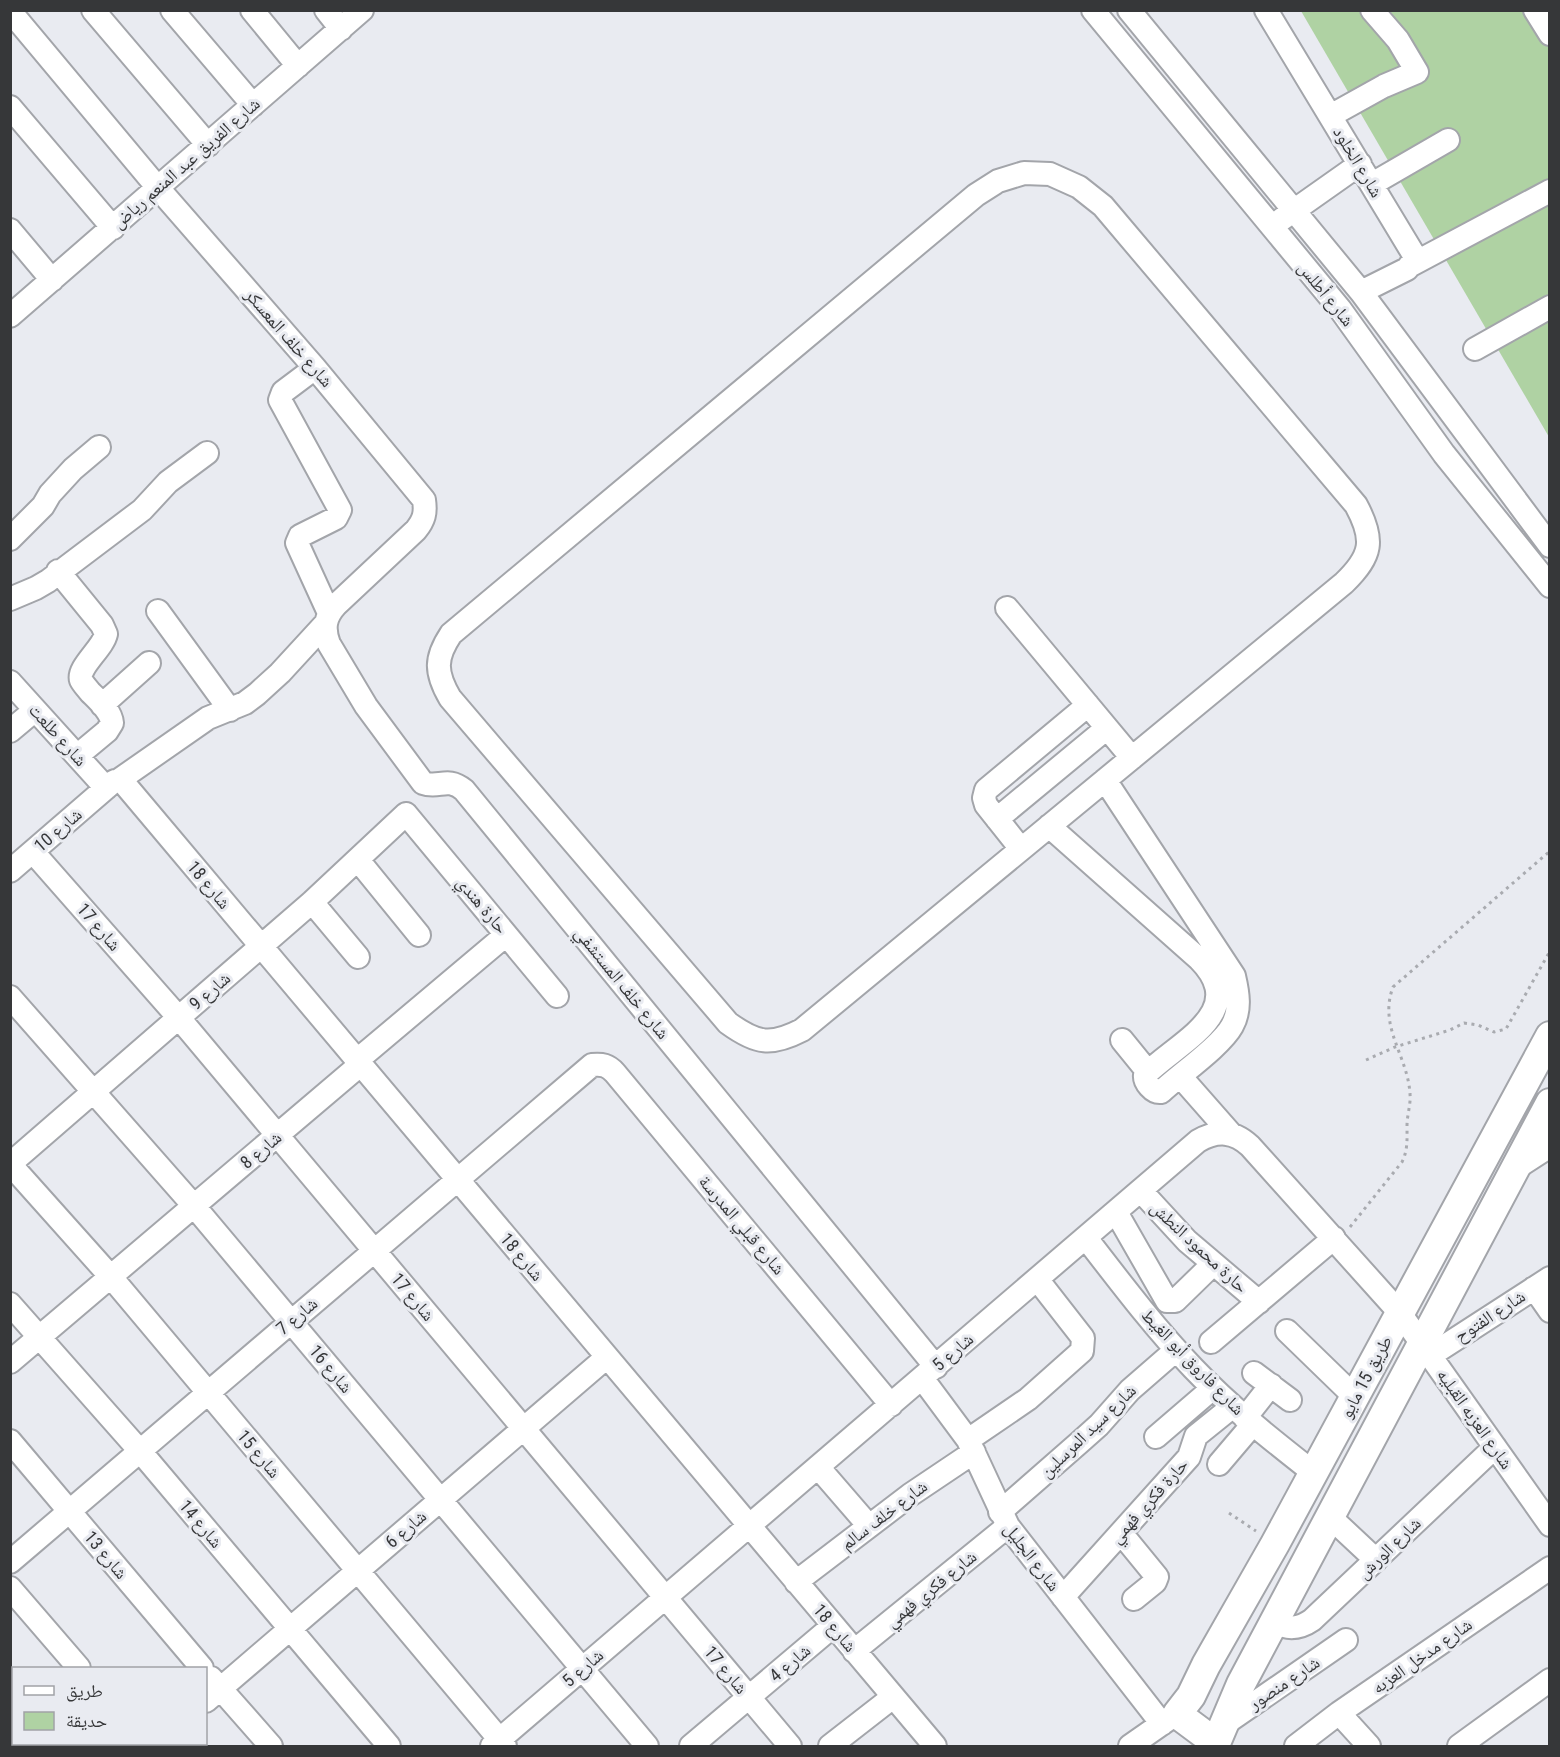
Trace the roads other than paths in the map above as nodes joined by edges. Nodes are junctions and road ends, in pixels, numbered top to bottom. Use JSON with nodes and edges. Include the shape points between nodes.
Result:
{"nodes":[{"id":1,"x":93,"y":10,"type":"edge"},
{"id":2,"x":172,"y":10,"type":"edge"},
{"id":3,"x":252,"y":10,"type":"edge"},
{"id":4,"x":326,"y":10,"type":"edge"},
{"id":5,"x":362,"y":10,"type":"edge"},
{"id":6,"x":1093,"y":10,"type":"edge"},
{"id":7,"x":1129,"y":10,"type":"edge"},
{"id":8,"x":1266,"y":10,"type":"edge"},
{"id":9,"x":1372,"y":10,"type":"edge"},
{"id":10,"x":1535,"y":10,"type":"edge"},
{"id":11,"x":10,"y":11,"type":"edge"},
{"id":12,"x":341,"y":29,"type":"junction"},
{"id":13,"x":1550,"y":34,"type":"edge"},
{"id":14,"x":298,"y":66,"type":"junction"},
{"id":15,"x":253,"y":105,"type":"junction"},
{"id":16,"x":10,"y":107,"type":"edge"},
{"id":17,"x":1330,"y":116,"type":"junction"},
{"id":18,"x":1448,"y":140,"type":"dead end"},
{"id":19,"x":208,"y":145,"type":"junction"},
{"id":20,"x":1359,"y":164,"type":"junction"},
{"id":21,"x":1372,"y":184,"type":"junction"},
{"id":22,"x":158,"y":188,"type":"junction"},
{"id":23,"x":1550,"y":191,"type":"edge"},
{"id":24,"x":1293,"y":210,"type":"junction"},
{"id":25,"x":1271,"y":227,"type":"junction"},
{"id":26,"x":112,"y":228,"type":"junction"},
{"id":27,"x":10,"y":230,"type":"edge"},
{"id":28,"x":1411,"y":265,"type":"junction"},
{"id":29,"x":52,"y":280,"type":"junction"},
{"id":30,"x":1361,"y":292,"type":"junction"},
{"id":31,"x":1550,"y":307,"type":"edge"},
{"id":32,"x":10,"y":316,"type":"edge"},
{"id":33,"x":1475,"y":349,"type":"dead end"},
{"id":34,"x":315,"y":368,"type":"junction"},
{"id":35,"x":99,"y":447,"type":"dead end"},
{"id":36,"x":207,"y":453,"type":"dead end"},
{"id":37,"x":10,"y":539,"type":"edge"},
{"id":38,"x":1550,"y":546,"type":"edge"},
{"id":39,"x":58,"y":571,"type":"junction"},
{"id":40,"x":1550,"y":586,"type":"edge"},
{"id":41,"x":10,"y":600,"type":"edge"},
{"id":42,"x":1007,"y":608,"type":"dead end"},
{"id":43,"x":158,"y":611,"type":"dead end"},
{"id":44,"x":327,"y":618,"type":"junction"},
{"id":45,"x":149,"y":663,"type":"dead end"},
{"id":46,"x":10,"y":682,"type":"edge"},
{"id":47,"x":102,"y":705,"type":"junction"},
{"id":48,"x":1088,"y":705,"type":"junction"},
{"id":49,"x":36,"y":710,"type":"junction"},
{"id":50,"x":230,"y":710,"type":"junction"},
{"id":51,"x":1107,"y":728,"type":"junction"},
{"id":52,"x":10,"y":731,"type":"edge"},
{"id":53,"x":77,"y":756,"type":"junction"},
{"id":54,"x":1132,"y":758,"type":"junction"},
{"id":55,"x":1105,"y":780,"type":"junction"},
{"id":56,"x":112,"y":784,"type":"junction"},
{"id":57,"x":406,"y":813,"type":"joint"},
{"id":58,"x":997,"y":819,"type":"junction"},
{"id":59,"x":1049,"y":826,"type":"junction"},
{"id":60,"x":1021,"y":849,"type":"junction"},
{"id":61,"x":33,"y":852,"type":"junction"},
{"id":62,"x":358,"y":860,"type":"junction"},
{"id":63,"x":10,"y":871,"type":"edge"},
{"id":64,"x":312,"y":902,"type":"junction"},
{"id":65,"x":419,"y":935,"type":"dead end"},
{"id":66,"x":506,"y":935,"type":"junction"},
{"id":67,"x":261,"y":947,"type":"junction"},
{"id":68,"x":358,"y":957,"type":"dead end"},
{"id":69,"x":557,"y":996,"type":"dead end"},
{"id":70,"x":10,"y":997,"type":"edge"},
{"id":71,"x":179,"y":1018,"type":"junction"},
{"id":72,"x":1550,"y":1036,"type":"edge"},
{"id":73,"x":1122,"y":1040,"type":"dead end"},
{"id":74,"x":358,"y":1062,"type":"junction"},
{"id":75,"x":584,"y":1070,"type":"joint"},
{"id":76,"x":1148,"y":1072,"type":"junction"},
{"id":77,"x":1180,"y":1076,"type":"junction"},
{"id":78,"x":94,"y":1092,"type":"junction"},
{"id":79,"x":1550,"y":1103,"type":"edge"},
{"id":80,"x":1231,"y":1134,"type":"junction"},
{"id":81,"x":278,"y":1135,"type":"junction"},
{"id":82,"x":1550,"y":1146,"type":"edge"},
{"id":83,"x":11,"y":1164,"type":"edge"},
{"id":84,"x":1515,"y":1169,"type":"junction"},
{"id":85,"x":457,"y":1180,"type":"junction"},
{"id":86,"x":1141,"y":1191,"type":"junction"},
{"id":87,"x":195,"y":1206,"type":"junction"},
{"id":88,"x":1116,"y":1212,"type":"junction"},
{"id":89,"x":1086,"y":1238,"type":"junction"},
{"id":90,"x":1336,"y":1240,"type":"junction"},
{"id":91,"x":374,"y":1250,"type":"junction"},
{"id":92,"x":1213,"y":1264,"type":"junction"},
{"id":93,"x":111,"y":1277,"type":"junction"},
{"id":94,"x":1037,"y":1279,"type":"junction"},
{"id":95,"x":1542,"y":1283,"type":"edge"},
{"id":96,"x":1259,"y":1302,"type":"junction"},
{"id":97,"x":10,"y":1304,"type":"edge"},
{"id":98,"x":1550,"y":1311,"type":"edge"},
{"id":99,"x":1400,"y":1313,"type":"junction"},
{"id":100,"x":291,"y":1321,"type":"junction"},
{"id":101,"x":1287,"y":1331,"type":"dead end"},
{"id":102,"x":40,"y":1337,"type":"junction"},
{"id":103,"x":1212,"y":1342,"type":"dead end"},
{"id":104,"x":1427,"y":1349,"type":"junction"},
{"id":105,"x":1176,"y":1350,"type":"junction"},
{"id":106,"x":607,"y":1357,"type":"junction"},
{"id":107,"x":10,"y":1362,"type":"edge"},
{"id":108,"x":929,"y":1372,"type":"junction"},
{"id":109,"x":1213,"y":1388,"type":"junction"},
{"id":110,"x":208,"y":1392,"type":"junction"},
{"id":111,"x":1355,"y":1397,"type":"junction"},
{"id":112,"x":1290,"y":1400,"type":"dead end"},
{"id":113,"x":891,"y":1405,"type":"junction"},
{"id":114,"x":1243,"y":1416,"type":"junction"},
{"id":115,"x":523,"y":1429,"type":"junction"},
{"id":116,"x":1156,"y":1437,"type":"dead end"},
{"id":117,"x":10,"y":1441,"type":"edge"},
{"id":118,"x":971,"y":1446,"type":"junction"},
{"id":119,"x":1495,"y":1447,"type":"junction"},
{"id":120,"x":140,"y":1451,"type":"junction"},
{"id":121,"x":1219,"y":1464,"type":"dead end"},
{"id":122,"x":818,"y":1467,"type":"junction"},
{"id":123,"x":1314,"y":1473,"type":"junction"},
{"id":124,"x":440,"y":1500,"type":"junction"},
{"id":125,"x":70,"y":1511,"type":"junction"},
{"id":126,"x":1546,"y":1513,"type":"edge"},
{"id":127,"x":1330,"y":1517,"type":"junction"},
{"id":128,"x":1004,"y":1519,"type":"junction"},
{"id":129,"x":749,"y":1526,"type":"junction"},
{"id":130,"x":869,"y":1526,"type":"junction"},
{"id":131,"x":1121,"y":1533,"type":"junction"},
{"id":132,"x":1376,"y":1560,"type":"junction"},
{"id":133,"x":10,"y":1562,"type":"edge"},
{"id":134,"x":1550,"y":1568,"type":"edge"},
{"id":135,"x":357,"y":1571,"type":"junction"},
{"id":136,"x":796,"y":1582,"type":"junction"},
{"id":137,"x":10,"y":1588,"type":"edge"},
{"id":138,"x":1063,"y":1597,"type":"junction"},
{"id":139,"x":666,"y":1598,"type":"junction"},
{"id":140,"x":1134,"y":1599,"type":"dead end"},
{"id":141,"x":1274,"y":1622,"type":"junction"},
{"id":142,"x":833,"y":1626,"type":"junction"},
{"id":143,"x":290,"y":1629,"type":"junction"},
{"id":144,"x":1346,"y":1640,"type":"dead end"},
{"id":145,"x":855,"y":1652,"type":"junction"},
{"id":146,"x":78,"y":1667,"type":"edge"},
{"id":147,"x":201,"y":1667,"type":"edge"},
{"id":148,"x":583,"y":1669,"type":"junction"},
{"id":149,"x":1550,"y":1680,"type":"edge"},
{"id":150,"x":210,"y":1687,"type":"edge"},
{"id":151,"x":893,"y":1697,"type":"junction"},
{"id":152,"x":749,"y":1698,"type":"junction"},
{"id":153,"x":1339,"y":1713,"type":"junction"},
{"id":154,"x":1169,"y":1719,"type":"junction"},
{"id":155,"x":1218,"y":1740,"type":"edge"},
{"id":156,"x":499,"y":1744,"type":"edge"},
{"id":157,"x":271,"y":1746,"type":"edge"},
{"id":158,"x":389,"y":1746,"type":"edge"},
{"id":159,"x":647,"y":1746,"type":"edge"},
{"id":160,"x":691,"y":1746,"type":"edge"},
{"id":161,"x":790,"y":1746,"type":"edge"},
{"id":162,"x":830,"y":1746,"type":"edge"},
{"id":163,"x":935,"y":1746,"type":"edge"},
{"id":164,"x":1130,"y":1746,"type":"edge"},
{"id":165,"x":1296,"y":1746,"type":"edge"},
{"id":166,"x":1369,"y":1746,"type":"edge"},
{"id":167,"x":1459,"y":1746,"type":"edge"}],
"edges":[{"from":1,"to":19,"type":"street"},
{"from":2,"to":15,"type":"street"},
{"from":3,"to":14,"type":"street"},
{"from":4,"to":12,"type":"street"},
{"from":5,"to":12,"type":"street","name":"شارع الفريق عبد المنعم رياض"},
{"from":6,"to":25,"type":"street","name":"شارع أطلس"},
{"from":7,"to":24,"type":"street","name":"شارع أطلس"},
{"from":8,"to":17,"type":"street","name":"شارع الخلود"},
{"from":9,"to":17,"type":"street","via":[[1398,40],[1418,72],[1383,86]]},
{"from":10,"to":13,"type":"street"},
{"from":11,"to":22,"type":"street","name":"شارع خلف المعسكر"},
{"from":12,"to":14,"type":"street","name":"شارع الفريق عبد المنعم رياض"},
{"from":14,"to":15,"type":"street","name":"شارع الفريق عبد المنعم رياض"},
{"from":15,"to":19,"type":"street","name":"شارع الفريق عبد المنعم رياض"},
{"from":16,"to":26,"type":"street"},
{"from":17,"to":20,"type":"street","name":"شارع الخلود"},
{"from":18,"to":21,"type":"street"},
{"from":19,"to":22,"type":"street","name":"شارع الفريق عبد المنعم رياض"},
{"from":20,"to":21,"type":"street","name":"شارع الخلود"},
{"from":20,"to":24,"type":"street"},
{"from":21,"to":28,"type":"street","name":"شارع الخلود","via":[[1414,255]]},
{"from":22,"to":26,"type":"street","name":"شارع الفريق عبد المنعم رياض"},
{"from":22,"to":34,"type":"street","name":"شارع خلف المعسكر"},
{"from":23,"to":28,"type":"street"},
{"from":24,"to":25,"type":"street"},
{"from":24,"to":30,"type":"street","name":"شارع أطلس"},
{"from":25,"to":40,"type":"street","name":"شارع أطلس","via":[[1340,309],[1444,454]]},
{"from":26,"to":29,"type":"street","name":"شارع الفريق عبد المنعم رياض"},
{"from":27,"to":29,"type":"street"},
{"from":28,"to":30,"type":"street"},
{"from":29,"to":32,"type":"street","name":"شارع الفريق عبد المنعم رياض"},
{"from":30,"to":38,"type":"street","name":"شارع أطلس"},
{"from":31,"to":33,"type":"street"},
{"from":34,"to":44,"type":"street","name":"شارع خلف المستشفي","via":[[283,392],[280,400],[340,510],[336,518],[300,536],[297,543]]},
{"from":34,"to":44,"type":"street","name":"شارع خلف المعسكر","via":[[418,490],[426,510],[416,530]]},
{"from":35,"to":37,"type":"street","via":[[73,469]]},
{"from":36,"to":39,"type":"street","via":[[161,489],[142,510]]},
{"from":39,"to":41,"type":"street","via":[[36,588]]},
{"from":39,"to":47,"type":"street","via":[[105,629],[105,640],[80,676]]},
{"from":42,"to":48,"type":"street"},
{"from":43,"to":50,"type":"street"},
{"from":44,"to":50,"type":"street","name":"شارع 10","via":[[280,673],[245,703]]},
{"from":44,"to":108,"type":"street","name":"شارع خلف المستشفي","via":[[325,634],[329,644],[366,706],[420,781],[430,785],[452,783],[464,790]]},
{"from":45,"to":47,"type":"street"},
{"from":46,"to":49,"type":"street","name":"شارع طلعت"},
{"from":47,"to":53,"type":"street","via":[[111,718],[110,728]]},
{"from":48,"to":51,"type":"street"},
{"from":48,"to":58,"type":"street","via":[[986,790],[986,806]]},
{"from":49,"to":52,"type":"street"},
{"from":49,"to":53,"type":"street","name":"شارع طلعت"},
{"from":50,"to":56,"type":"street","name":"شارع 10","via":[[208,718]]},
{"from":51,"to":54,"type":"street"},
{"from":51,"to":58,"type":"street"},
{"from":53,"to":56,"type":"street","name":"شارع طلعت"},
{"from":54,"to":55,"type":"street"},
{"from":54,"to":60,"type":"street","via":[[1360,568],[1368,547],[1367,525],[1356,506],[1103,206],[1079,187],[1050,174],[1024,173],[998,181],[976,195],[460,626],[441,648],[441,682],[450,698],[728,1023],[745,1035],[764,1041],[784,1039],[802,1030]]},
{"from":55,"to":59,"type":"street"},
{"from":55,"to":77,"type":"street","via":[[1234,976],[1238,1010],[1232,1026]]},
{"from":56,"to":61,"type":"street","name":"شارع 10"},
{"from":56,"to":67,"type":"street","name":"شارع 18","via":[[124,784]]},
{"from":57,"to":62,"type":"street","name":"شارع 9"},
{"from":57,"to":66,"type":"street","name":"حارة هندي"},
{"from":58,"to":60,"type":"street"},
{"from":59,"to":60,"type":"street"},
{"from":59,"to":76,"type":"street","via":[[1199,959],[1216,982],[1215,1011],[1207,1023]]},
{"from":61,"to":63,"type":"street","name":"شارع 10"},
{"from":61,"to":71,"type":"street","name":"شارع 17"},
{"from":62,"to":64,"type":"street","name":"شارع 9"},
{"from":62,"to":65,"type":"street"},
{"from":64,"to":67,"type":"street","name":"شارع 9"},
{"from":64,"to":68,"type":"street"},
{"from":66,"to":69,"type":"street","name":"حارة هندي"},
{"from":66,"to":74,"type":"street","name":"شارع 8"},
{"from":67,"to":71,"type":"street","name":"شارع 9"},
{"from":67,"to":74,"type":"street","name":"شارع 18"},
{"from":70,"to":78,"type":"street","name":"شارع 16"},
{"from":71,"to":78,"type":"street","name":"شارع 9"},
{"from":71,"to":81,"type":"street","name":"شارع 17"},
{"from":72,"to":99,"type":"main road","name":"طريق 15 مايو"},
{"from":73,"to":76,"type":"street"},
{"from":74,"to":81,"type":"street","name":"شارع 8","via":[[354,1070]]},
{"from":74,"to":85,"type":"street","name":"شارع 18"},
{"from":75,"to":85,"type":"street","name":"شارع 7"},
{"from":75,"to":113,"type":"street","name":"شارع قبلي المدرسة","via":[[592,1065],[609,1066]]},
{"from":76,"to":77,"type":"street","via":[[1145,1078],[1157,1092]]},
{"from":77,"to":80,"type":"street"},
{"from":78,"to":83,"type":"street","name":"شارع 9"},
{"from":78,"to":87,"type":"street","name":"شارع 16"},
{"from":79,"to":84,"type":"main road","name":"طريق 15 مايو"},
{"from":80,"to":86,"type":"street","name":"شارع 5","via":[[1208,1135],[1198,1141]]},
{"from":80,"to":90,"type":"street","via":[[1250,1146]]},
{"from":81,"to":87,"type":"street","name":"شارع 8"},
{"from":81,"to":91,"type":"street","name":"شارع 17"},
{"from":82,"to":84,"type":"street"},
{"from":83,"to":93,"type":"street","name":"شارع 15"},
{"from":84,"to":104,"type":"main road","name":"طريق 15 مايو"},
{"from":85,"to":91,"type":"street","name":"شارع 7"},
{"from":85,"to":106,"type":"street","name":"شارع 18"},
{"from":86,"to":88,"type":"street","name":"شارع 5"},
{"from":86,"to":92,"type":"street","name":"حارة محمود النطش","via":[[1187,1242]]},
{"from":87,"to":93,"type":"street","name":"شارع 8"},
{"from":87,"to":100,"type":"street","name":"شارع 16"},
{"from":88,"to":89,"type":"street","name":"شارع 5"},
{"from":88,"to":92,"type":"street","via":[[1167,1300],[1175,1300]]},
{"from":89,"to":94,"type":"street","name":"شارع 5"},
{"from":89,"to":105,"type":"street","name":"شارع فاروق أبو الغيط"},
{"from":90,"to":96,"type":"street","name":"حارة محمود النطش"},
{"from":90,"to":99,"type":"street"},
{"from":91,"to":100,"type":"street","name":"شارع 7"},
{"from":91,"to":115,"type":"street","name":"شارع 17"},
{"from":92,"to":96,"type":"street","name":"حارة محمود النطش"},
{"from":93,"to":102,"type":"street","name":"شارع 8"},
{"from":93,"to":110,"type":"street","name":"شارع 15"},
{"from":94,"to":108,"type":"street","name":"شارع 5"},
{"from":94,"to":118,"type":"street","name":"شارع خلف سالم","via":[[1083,1338],[1082,1351]]},
{"from":95,"to":98,"type":"street"},
{"from":95,"to":104,"type":"street","name":"شارع الفتوح"},
{"from":96,"to":103,"type":"street","name":"حارة محمود النطش"},
{"from":97,"to":102,"type":"street","name":"شارع 14"},
{"from":99,"to":104,"type":"street","name":"شارع العزبه القبليه"},
{"from":99,"to":111,"type":"main road","name":"طريق 15 مايو"},
{"from":100,"to":110,"type":"street","name":"شارع 7"},
{"from":100,"to":124,"type":"street","name":"شارع 16"},
{"from":101,"to":111,"type":"street"},
{"from":102,"to":107,"type":"street","name":"شارع 8"},
{"from":102,"to":120,"type":"street","name":"شارع 14"},
{"from":104,"to":119,"type":"street","name":"شارع العزبه القبليه"},
{"from":104,"to":127,"type":"main road","name":"طريق 15 مايو"},
{"from":105,"to":109,"type":"street","name":"شارع فاروق أبو الغيط"},
{"from":105,"to":128,"type":"street","name":"شارع سيد المرسلين","via":[[1130,1390]]},
{"from":106,"to":115,"type":"street","name":"شارع 6"},
{"from":106,"to":129,"type":"street","name":"شارع 18"},
{"from":108,"to":113,"type":"street","name":"شارع 5"},
{"from":108,"to":118,"type":"street","name":"شارع الجليل"},
{"from":109,"to":114,"type":"street","name":"شارع فاروق أبو الغيط"},
{"from":109,"to":116,"type":"street"},
{"from":110,"to":120,"type":"street","name":"شارع 7"},
{"from":110,"to":135,"type":"street","name":"شارع 15"},
{"from":111,"to":123,"type":"main road","name":"طريق 15 مايو"},
{"from":112,"to":114,"type":"street","via":[[1262,1379]]},
{"from":113,"to":122,"type":"street","name":"شارع 5"},
{"from":114,"to":121,"type":"street"},
{"from":114,"to":123,"type":"street","name":"شارع فاروق أبو الغيط"},
{"from":114,"to":131,"type":"street","name":"حارة فكري فهمي","via":[[1196,1436],[1189,1457]]},
{"from":115,"to":124,"type":"street","name":"شارع 6"},
{"from":115,"to":139,"type":"street","name":"شارع 17"},
{"from":117,"to":125,"type":"street","name":"شارع 13"},
{"from":118,"to":128,"type":"street","name":"شارع الجليل"},
{"from":118,"to":130,"type":"street","name":"شارع خلف سالم"},
{"from":119,"to":126,"type":"street","name":"شارع العزبه القبليه"},
{"from":119,"to":132,"type":"street","name":"شارع الورش"},
{"from":120,"to":125,"type":"street","name":"شارع 7"},
{"from":120,"to":143,"type":"street","name":"شارع 14"},
{"from":122,"to":129,"type":"street","name":"شارع 5"},
{"from":122,"to":130,"type":"street"},
{"from":123,"to":154,"type":"main road","name":"طريق 15 مايو","via":[[1191,1696]]},
{"from":124,"to":135,"type":"street","name":"شارع 6"},
{"from":124,"to":148,"type":"street","name":"شارع 16"},
{"from":125,"to":133,"type":"street","name":"شارع 7"},
{"from":125,"to":147,"type":"street","name":"شارع 13"},
{"from":127,"to":132,"type":"street"},
{"from":127,"to":141,"type":"main road","name":"طريق 15 مايو"},
{"from":128,"to":138,"type":"street","name":"شارع الجليل"},
{"from":128,"to":145,"type":"street","name":"شارع فكري فهمي"},
{"from":129,"to":136,"type":"street","name":"شارع 18"},
{"from":129,"to":139,"type":"street","name":"شارع 5"},
{"from":130,"to":136,"type":"street","name":"شارع خلف سالم"},
{"from":131,"to":138,"type":"street","name":"حارة فكري فهمي"},
{"from":131,"to":140,"type":"street","via":[[1157,1577]]},
{"from":132,"to":141,"type":"street","name":"شارع الورش","via":[[1304,1626],[1284,1627]]},
{"from":134,"to":153,"type":"street","name":"شارع مدخل العزبه"},
{"from":135,"to":143,"type":"street","name":"شارع 6"},
{"from":135,"to":156,"type":"street","name":"شارع 15"},
{"from":136,"to":142,"type":"street","name":"شارع 18"},
{"from":137,"to":146,"type":"street"},
{"from":138,"to":154,"type":"street","name":"شارع الجليل"},
{"from":139,"to":148,"type":"street","name":"شارع 5"},
{"from":139,"to":152,"type":"street","name":"شارع 17"},
{"from":141,"to":155,"type":"main road","name":"طريق 15 مايو","via":[[1241,1684]]},
{"from":142,"to":145,"type":"street","name":"شارع 18"},
{"from":142,"to":152,"type":"street","name":"شارع 4"},
{"from":143,"to":150,"type":"street","name":"شارع 6"},
{"from":143,"to":158,"type":"street","name":"شارع 14"},
{"from":144,"to":155,"type":"street","name":"شارع منصور"},
{"from":145,"to":151,"type":"street","name":"شارع 18"},
{"from":148,"to":156,"type":"street","name":"شارع 5"},
{"from":148,"to":159,"type":"street","name":"شارع 16"},
{"from":149,"to":167,"type":"street"},
{"from":150,"to":157,"type":"street"},
{"from":151,"to":162,"type":"street"},
{"from":151,"to":163,"type":"street","name":"شارع 18"},
{"from":152,"to":160,"type":"street","name":"شارع 4"},
{"from":152,"to":161,"type":"street","name":"شارع 17"},
{"from":153,"to":165,"type":"street","name":"شارع مدخل العزبه"},
{"from":153,"to":166,"type":"street"},
{"from":154,"to":155,"type":"main road"},
{"from":154,"to":164,"type":"street"}]}
